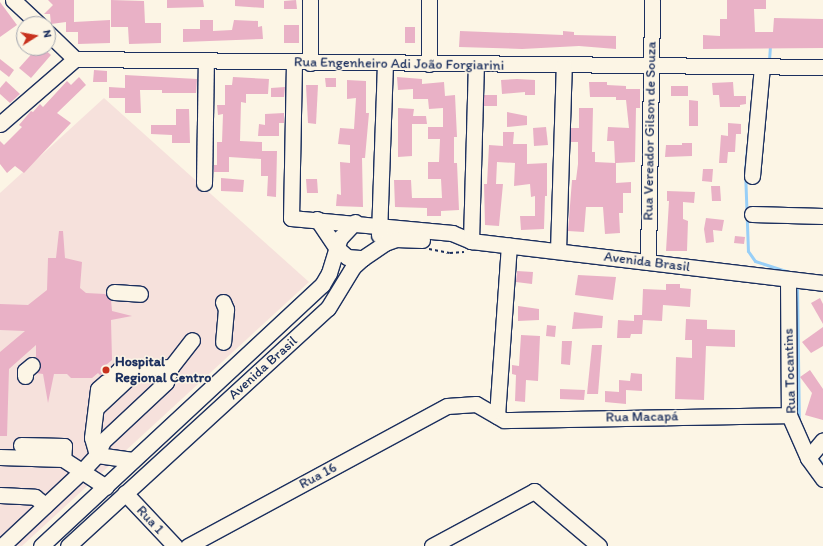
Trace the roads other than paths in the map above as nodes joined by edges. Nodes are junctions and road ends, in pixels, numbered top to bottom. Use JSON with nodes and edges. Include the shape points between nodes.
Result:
{"nodes":[{"id":1,"x":13,"y":0,"type":"edge"},
{"id":2,"x":310,"y":0,"type":"edge"},
{"id":3,"x":429,"y":0,"type":"edge"},
{"id":4,"x":652,"y":0,"type":"edge"},
{"id":5,"x":30,"y":16,"type":"edge"},
{"id":6,"x":56,"y":41,"type":"edge"},
{"id":7,"x":75,"y":59,"type":"junction"},
{"id":8,"x":206,"y":62,"type":"junction"},
{"id":9,"x":294,"y":63,"type":"junction"},
{"id":10,"x":310,"y":63,"type":"junction"},
{"id":11,"x":386,"y":64,"type":"junction"},
{"id":12,"x":429,"y":64,"type":"junction"},
{"id":13,"x":476,"y":64,"type":"junction"},
{"id":14,"x":564,"y":65,"type":"junction"},
{"id":15,"x":651,"y":66,"type":"junction"},
{"id":16,"x":762,"y":67,"type":"junction"},
{"id":17,"x":823,"y":67,"type":"edge"},
{"id":18,"x":2,"y":119,"type":"edge"},
{"id":19,"x":752,"y":176,"type":"dead end"},
{"id":20,"x":204,"y":183,"type":"dead end"},
{"id":21,"x":752,"y":214,"type":"dead end"},
{"id":22,"x":823,"y":216,"type":"edge"},
{"id":23,"x":317,"y":219,"type":"junction"},
{"id":24,"x":354,"y":222,"type":"junction"},
{"id":25,"x":379,"y":225,"type":"junction"},
{"id":26,"x":471,"y":241,"type":"junction"},
{"id":27,"x":509,"y":245,"type":"junction"},
{"id":28,"x":336,"y":247,"type":"junction"},
{"id":29,"x":375,"y":249,"type":"junction"},
{"id":30,"x":558,"y":251,"type":"junction"},
{"id":31,"x":363,"y":258,"type":"junction"},
{"id":32,"x":648,"y":262,"type":"junction"},
{"id":33,"x":788,"y":279,"type":"junction"},
{"id":34,"x":823,"y":283,"type":"edge"},
{"id":35,"x":114,"y":292,"type":"dead end"},
{"id":36,"x":140,"y":294,"type":"dead end"},
{"id":37,"x":223,"y":302,"type":"dead end"},
{"id":38,"x":192,"y":340,"type":"dead end"},
{"id":39,"x":223,"y":342,"type":"dead end"},
{"id":40,"x":140,"y":367,"type":"junction"},
{"id":41,"x":171,"y":367,"type":"junction"},
{"id":42,"x":448,"y":406,"type":"joint"},
{"id":43,"x":96,"y":408,"type":"junction"},
{"id":44,"x":789,"y":415,"type":"junction"},
{"id":45,"x":497,"y":416,"type":"junction"},
{"id":46,"x":159,"y":437,"type":"junction"},
{"id":47,"x":823,"y":440,"type":"edge"},
{"id":48,"x":21,"y":445,"type":"dead end"},
{"id":49,"x":172,"y":451,"type":"junction"},
{"id":50,"x":97,"y":455,"type":"junction"},
{"id":51,"x":0,"y":457,"type":"edge"},
{"id":52,"x":808,"y":458,"type":"junction"},
{"id":53,"x":63,"y":459,"type":"junction"},
{"id":54,"x":133,"y":460,"type":"junction"},
{"id":55,"x":82,"y":470,"type":"junction"},
{"id":56,"x":823,"y":479,"type":"edge"},
{"id":57,"x":106,"y":486,"type":"junction"},
{"id":58,"x":125,"y":493,"type":"junction"},
{"id":59,"x":0,"y":496,"type":"edge"},
{"id":60,"x":45,"y":505,"type":"junction"},
{"id":61,"x":2,"y":546,"type":"edge"},
{"id":62,"x":41,"y":546,"type":"edge"},
{"id":63,"x":68,"y":546,"type":"edge"},
{"id":64,"x":175,"y":546,"type":"edge"},
{"id":65,"x":188,"y":546,"type":"edge"},
{"id":66,"x":432,"y":546,"type":"edge"},
{"id":67,"x":599,"y":546,"type":"edge"}],
"edges":[{"from":1,"to":5,"type":"street"},
{"from":2,"to":10,"type":"street"},
{"from":3,"to":12,"type":"street"},
{"from":4,"to":15,"type":"street","name":"Rua Vereador Gilson de Souza"},
{"from":6,"to":7,"type":"street"},
{"from":7,"to":8,"type":"street","name":"Rua Engenheiro Adi João Forgiarini"},
{"from":7,"to":18,"type":"street"},
{"from":8,"to":9,"type":"street","name":"Rua Engenheiro Adi João Forgiarini"},
{"from":8,"to":20,"type":"street"},
{"from":9,"to":10,"type":"street","name":"Rua Engenheiro Adi João Forgiarini"},
{"from":9,"to":23,"type":"street","name":"Avenida Brasil","via":[[291,218]]},
{"from":10,"to":11,"type":"street","name":"Rua Engenheiro Adi João Forgiarini"},
{"from":11,"to":12,"type":"street","name":"Rua Engenheiro Adi João Forgiarini"},
{"from":11,"to":25,"type":"street"},
{"from":12,"to":13,"type":"street","name":"Rua Engenheiro Adi João Forgiarini"},
{"from":13,"to":14,"type":"street","name":"Rua Engenheiro Adi João Forgiarini"},
{"from":13,"to":26,"type":"street"},
{"from":14,"to":15,"type":"street","name":"Rua Engenheiro Adi João Forgiarini"},
{"from":14,"to":30,"type":"street"},
{"from":15,"to":16,"type":"street","name":"Rua Engenheiro Adi João Forgiarini"},
{"from":15,"to":32,"type":"street","name":"Rua Vereador Gilson de Souza"},
{"from":16,"to":17,"type":"street","name":"Rua Engenheiro Adi João Forgiarini"},
{"from":16,"to":19,"type":"street"},
{"from":21,"to":22,"type":"street"},
{"from":23,"to":24,"type":"street","name":"Avenida Brasil"},
{"from":23,"to":28,"type":"street"},
{"from":24,"to":25,"type":"street","name":"Avenida Brasil"},
{"from":24,"to":28,"type":"street","name":"Avenida Brasil","via":[[344,230]]},
{"from":25,"to":26,"type":"street","name":"Avenida Brasil","via":[[452,234]]},
{"from":25,"to":29,"type":"street"},
{"from":26,"to":27,"type":"street","name":"Avenida Brasil"},
{"from":26,"to":29,"type":"street","name":"Avenida Brasil","via":[[451,243],[406,238],[385,243]]},
{"from":27,"to":30,"type":"street","name":"Avenida Brasil"},
{"from":27,"to":45,"type":"street"},
{"from":28,"to":31,"type":"street","via":[[347,257]]},
{"from":28,"to":46,"type":"street","name":"Avenida Brasil","via":[[329,272],[322,285]]},
{"from":29,"to":31,"type":"street","name":"Avenida Brasil"},
{"from":30,"to":32,"type":"street","name":"Avenida Brasil"},
{"from":31,"to":49,"type":"street","name":"Avenida Brasil","via":[[353,267],[328,308]]},
{"from":32,"to":33,"type":"street","name":"Avenida Brasil"},
{"from":33,"to":34,"type":"street","name":"Avenida Brasil"},
{"from":33,"to":44,"type":"street","name":"Rua Tocantins"},
{"from":35,"to":36,"type":"street"},
{"from":37,"to":39,"type":"street","via":[[226,309]]},
{"from":38,"to":41,"type":"street"},
{"from":40,"to":41,"type":"street"},
{"from":40,"to":43,"type":"street"},
{"from":40,"to":43,"type":"street","via":[[120,369],[98,389]]},
{"from":41,"to":50,"type":"street","via":[[166,382],[103,441]]},
{"from":42,"to":45,"type":"street","name":"Rua Macapá","via":[[476,404]]},
{"from":42,"to":65,"type":"street","name":"Rua 16"},
{"from":43,"to":50,"type":"street","via":[[92,438]]},
{"from":44,"to":45,"type":"street","name":"Rua Macapá","via":[[504,420]]},
{"from":44,"to":52,"type":"street","name":"Rua Tocantins"},
{"from":46,"to":49,"type":"street"},
{"from":46,"to":54,"type":"street","name":"Avenida Brasil"},
{"from":47,"to":52,"type":"street"},
{"from":48,"to":53,"type":"street","via":[[64,446]]},
{"from":49,"to":58,"type":"street","name":"Avenida Brasil"},
{"from":50,"to":54,"type":"street"},
{"from":50,"to":55,"type":"street"},
{"from":51,"to":53,"type":"street"},
{"from":52,"to":56,"type":"street","name":"Rua Tocantins"},
{"from":53,"to":55,"type":"street"},
{"from":54,"to":57,"type":"street","name":"Avenida Brasil"},
{"from":55,"to":57,"type":"street"},
{"from":55,"to":60,"type":"street"},
{"from":57,"to":62,"type":"street","name":"Avenida Brasil"},
{"from":58,"to":63,"type":"street","name":"Avenida Brasil"},
{"from":58,"to":64,"type":"street","name":"Rua 1"},
{"from":59,"to":60,"type":"street","via":[[35,497]]},
{"from":60,"to":61,"type":"street"},
{"from":66,"to":67,"type":"street","via":[[534,491]]}]}
